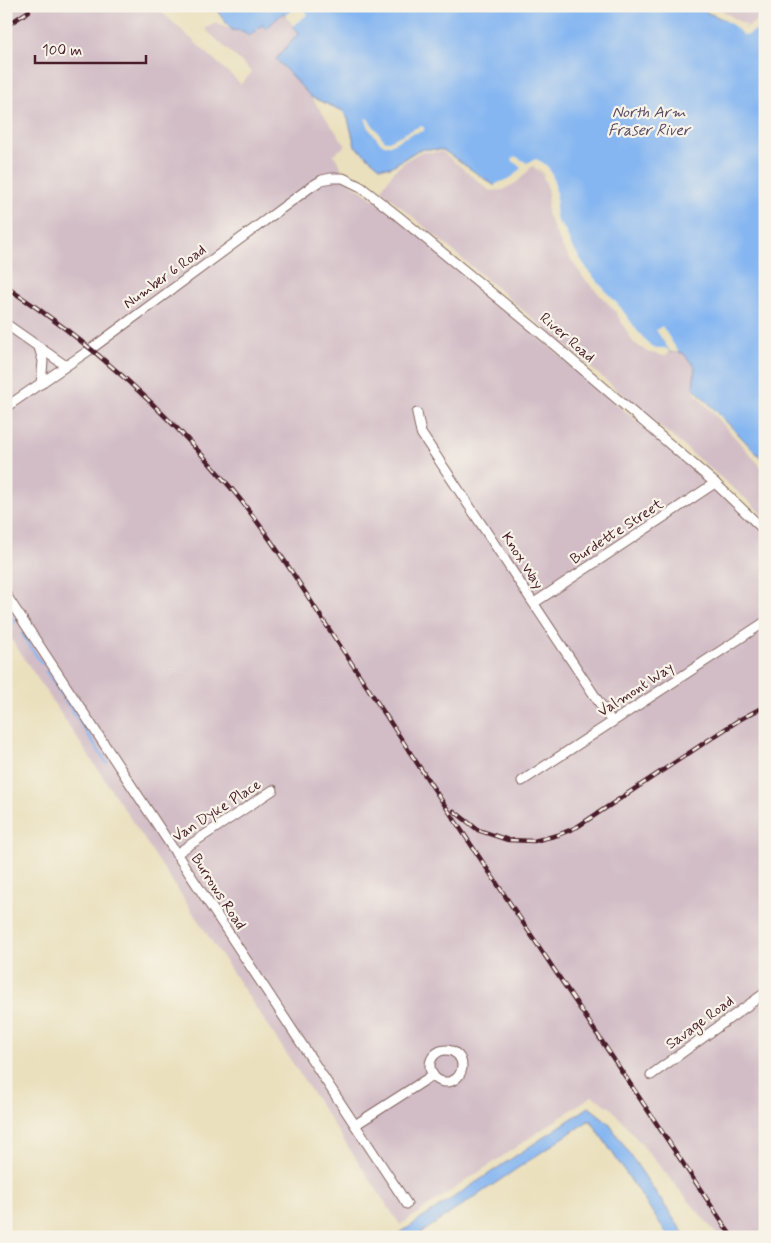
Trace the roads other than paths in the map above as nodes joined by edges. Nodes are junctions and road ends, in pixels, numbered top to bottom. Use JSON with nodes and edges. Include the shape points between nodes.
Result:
{"nodes":[{"id":1,"x":343,"y":178,"type":"joint"},
{"id":2,"x":6,"y":324,"type":"edge"},
{"id":3,"x":39,"y":346,"type":"junction"},
{"id":4,"x":66,"y":366,"type":"junction"},
{"id":5,"x":42,"y":384,"type":"junction"},
{"id":6,"x":6,"y":407,"type":"edge"},
{"id":7,"x":416,"y":413,"type":"dead end"},
{"id":8,"x":714,"y":483,"type":"junction"},
{"id":9,"x":765,"y":531,"type":"edge"},
{"id":10,"x":6,"y":595,"type":"edge"},
{"id":11,"x":534,"y":603,"type":"junction"},
{"id":12,"x":765,"y":622,"type":"edge"},
{"id":13,"x":612,"y":722,"type":"junction"},
{"id":14,"x":522,"y":781,"type":"dead end"},
{"id":15,"x":273,"y":790,"type":"dead end"},
{"id":16,"x":176,"y":854,"type":"junction"},
{"id":17,"x":765,"y":993,"type":"edge"},
{"id":18,"x":651,"y":1074,"type":"dead end"},
{"id":19,"x":433,"y":1075,"type":"dead end"},
{"id":20,"x":355,"y":1125,"type":"junction"},
{"id":21,"x":408,"y":1204,"type":"dead end"}],
"edges":[{"from":1,"to":4,"type":"street","name":"Number 6 Road","via":[[322,180],[312,186]]},
{"from":1,"to":8,"type":"street","name":"River Road","via":[[361,187],[445,254]]},
{"from":2,"to":3,"type":"street"},
{"from":3,"to":4,"type":"street"},
{"from":3,"to":5,"type":"street","via":[[43,361]]},
{"from":4,"to":5,"type":"street","name":"Number 6 Road"},
{"from":5,"to":6,"type":"street","name":"Number 6 Road"},
{"from":7,"to":11,"type":"street","name":"Knox Way","via":[[421,433]]},
{"from":8,"to":9,"type":"street","name":"River Road"},
{"from":8,"to":11,"type":"street","name":"Burdette Street"},
{"from":10,"to":16,"type":"street","name":"Burrows Road"},
{"from":11,"to":13,"type":"street","name":"Knox Way"},
{"from":12,"to":13,"type":"street","name":"Valmont Way"},
{"from":13,"to":14,"type":"street","name":"Valmont Way"},
{"from":15,"to":16,"type":"street","name":"Van Dyke Place"},
{"from":16,"to":20,"type":"street","name":"Burrows Road"},
{"from":17,"to":18,"type":"street","name":"Savage Road"},
{"from":19,"to":20,"type":"street"},
{"from":20,"to":21,"type":"street","name":"Burrows Road"}]}
